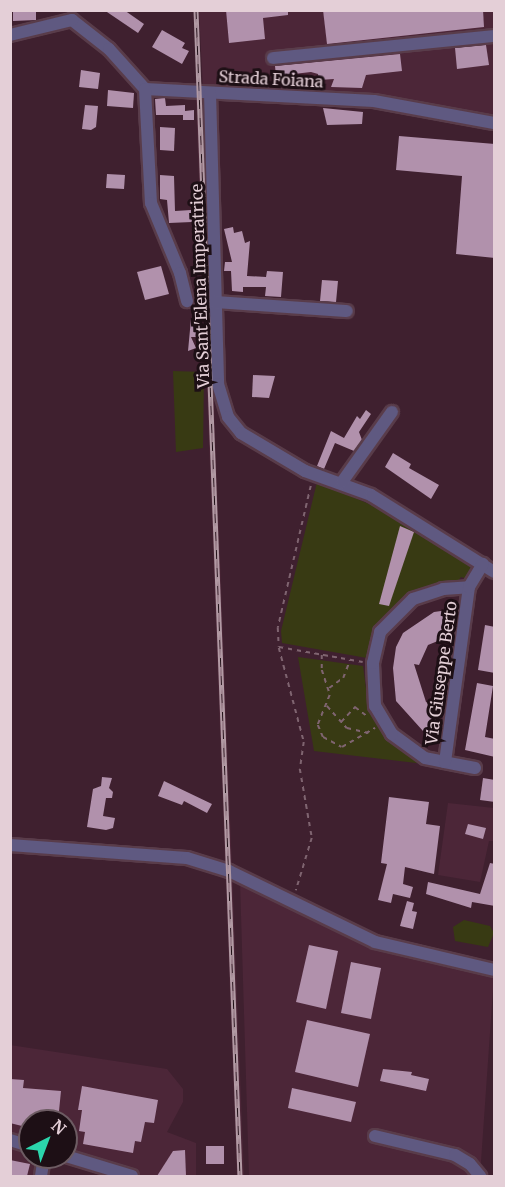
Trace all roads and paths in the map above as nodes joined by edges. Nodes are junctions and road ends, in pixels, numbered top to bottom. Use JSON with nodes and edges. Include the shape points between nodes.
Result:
{"nodes":[{"id":1,"x":72,"y":15,"type":"edge"},
{"id":2,"x":10,"y":35,"type":"edge"},
{"id":3,"x":495,"y":36,"type":"edge"},
{"id":4,"x":273,"y":58,"type":"dead end"},
{"id":5,"x":145,"y":89,"type":"junction"},
{"id":6,"x":210,"y":93,"type":"junction"},
{"id":7,"x":495,"y":123,"type":"edge"},
{"id":8,"x":187,"y":302,"type":"dead end"},
{"id":9,"x":214,"y":302,"type":"junction"},
{"id":10,"x":347,"y":311,"type":"dead end"},
{"id":11,"x":393,"y":412,"type":"dead end"},
{"id":12,"x":314,"y":475,"type":"junction"},
{"id":13,"x":342,"y":482,"type":"junction"},
{"id":14,"x":483,"y":564,"type":"junction"},
{"id":15,"x":495,"y":572,"type":"edge"},
{"id":16,"x":469,"y":587,"type":"junction"},
{"id":17,"x":279,"y":647,"type":"junction"},
{"id":18,"x":322,"y":654,"type":"junction"},
{"id":19,"x":350,"y":659,"type":"junction"},
{"id":20,"x":373,"y":663,"type":"junction"},
{"id":21,"x":327,"y":689,"type":"junction"},
{"id":22,"x":327,"y":705,"type":"junction"},
{"id":23,"x":341,"y":722,"type":"junction"},
{"id":24,"x":381,"y":722,"type":"junction"},
{"id":25,"x":369,"y":734,"type":"junction"},
{"id":26,"x":445,"y":762,"type":"junction"},
{"id":27,"x":476,"y":768,"type":"dead end"},
{"id":28,"x":10,"y":845,"type":"edge"},
{"id":29,"x":293,"y":902,"type":"junction"},
{"id":30,"x":495,"y":970,"type":"edge"},
{"id":31,"x":375,"y":1136,"type":"dead end"},
{"id":32,"x":78,"y":1160,"type":"edge"},
{"id":33,"x":132,"y":1176,"type":"edge"},
{"id":34,"x":480,"y":1176,"type":"edge"}],
"edges":[{"from":1,"to":2,"type":"street"},
{"from":1,"to":5,"type":"street"},
{"from":3,"to":4,"type":"street"},
{"from":5,"to":6,"type":"street","name":"Strada Foiana"},
{"from":5,"to":8,"type":"street","via":[[151,203],[180,273]]},
{"from":6,"to":7,"type":"street","name":"Strada Foiana","via":[[374,101]]},
{"from":6,"to":9,"type":"street","name":"Via Sant'Elena Imperatrice"},
{"from":9,"to":10,"type":"street"},
{"from":9,"to":12,"type":"street","name":"Via Sant'Elena Imperatrice","via":[[218,384],[228,417],[241,433]]},
{"from":11,"to":13,"type":"street"},
{"from":12,"to":13,"type":"street","name":"Via Sant'Elena Imperatrice"},
{"from":12,"to":17,"type":"path","via":[[278,628]]},
{"from":13,"to":14,"type":"street","name":"Via Sant'Elena Imperatrice"},
{"from":14,"to":15,"type":"street","name":"Via Sant'Elena Imperatrice"},
{"from":14,"to":16,"type":"street","name":"Via Giuseppe Berto"},
{"from":16,"to":20,"type":"street","name":"Via Giuseppe Berto","via":[[442,589],[413,599],[380,632]]},
{"from":16,"to":26,"type":"street","name":"Via Giuseppe Berto"},
{"from":17,"to":18,"type":"path"},
{"from":17,"to":29,"type":"path","via":[[304,742],[300,769],[312,838]]},
{"from":18,"to":19,"type":"path"},
{"from":18,"to":21,"type":"path"},
{"from":19,"to":20,"type":"path"},
{"from":19,"to":21,"type":"path","via":[[343,678]]},
{"from":20,"to":24,"type":"street","name":"Via Giuseppe Berto","via":[[375,705]]},
{"from":21,"to":22,"type":"path"},
{"from":22,"to":23,"type":"path"},
{"from":22,"to":25,"type":"path","via":[[318,726],[323,737],[342,747]]},
{"from":23,"to":24,"type":"path","via":[[359,707]]},
{"from":23,"to":25,"type":"path"},
{"from":24,"to":25,"type":"path"},
{"from":24,"to":26,"type":"street","name":"Via Giuseppe Berto","via":[[425,758]]},
{"from":26,"to":27,"type":"street","name":"Via Giuseppe Berto"},
{"from":28,"to":29,"type":"street","via":[[187,858],[229,871]]},
{"from":29,"to":30,"type":"street","via":[[375,942]]},
{"from":31,"to":34,"type":"street","via":[[455,1155]]},
{"from":32,"to":33,"type":"street"}]}
